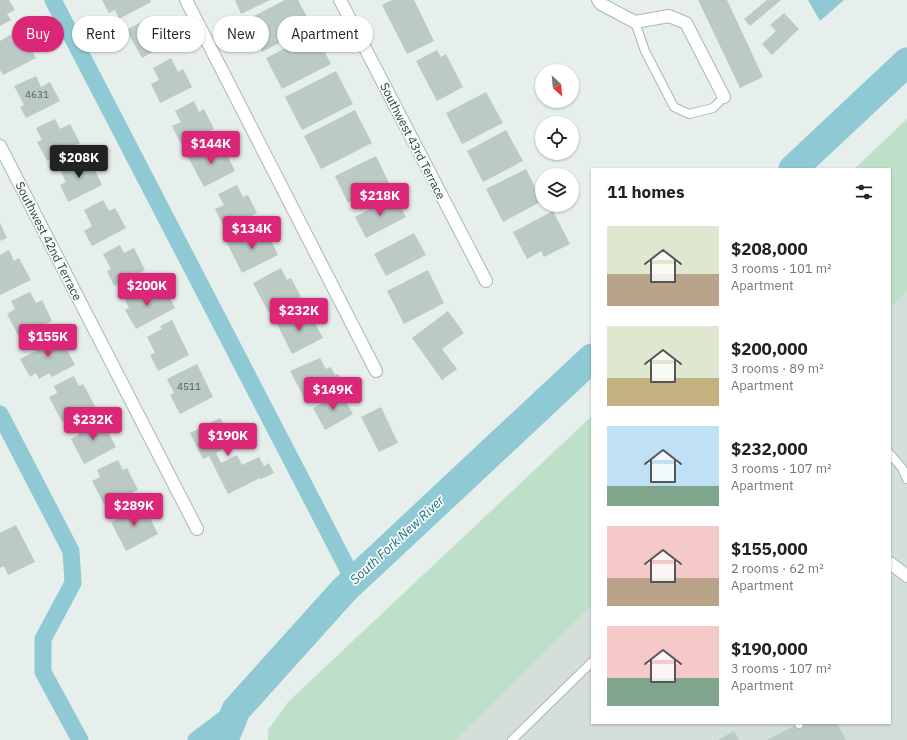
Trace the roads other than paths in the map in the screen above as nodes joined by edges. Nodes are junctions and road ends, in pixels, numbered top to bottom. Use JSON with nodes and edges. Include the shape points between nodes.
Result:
{"nodes":[{"id":1,"x":186,"y":0,"type":"edge"},
{"id":2,"x":340,"y":0,"type":"edge"},
{"id":3,"x":598,"y":0,"type":"edge"},
{"id":4,"x":635,"y":22,"type":"junction"},
{"id":5,"x":724,"y":97,"type":"joint"},
{"id":6,"x":0,"y":146,"type":"edge"},
{"id":7,"x":486,"y":281,"type":"dead end"},
{"id":8,"x":376,"y":371,"type":"dead end"},
{"id":9,"x":891,"y":455,"type":"edge"},
{"id":10,"x":907,"y":478,"type":"edge"},
{"id":11,"x":197,"y":529,"type":"dead end"},
{"id":12,"x":891,"y":564,"type":"edge"},
{"id":13,"x":907,"y":576,"type":"edge"},
{"id":14,"x":591,"y":663,"type":"edge"},
{"id":15,"x":512,"y":740,"type":"edge"}],
"edges":[{"from":1,"to":8,"type":"street"},
{"from":2,"to":7,"type":"street","name":"Southwest 43rd Terrace"},
{"from":3,"to":4,"type":"street"},
{"from":4,"to":5,"type":"street","via":[[669,16],[686,23]]},
{"from":4,"to":5,"type":"lane","via":[[645,51],[674,107],[689,114],[713,108]]},
{"from":6,"to":11,"type":"street","name":"Southwest 42nd Terrace"},
{"from":9,"to":10,"type":"lane"},
{"from":12,"to":13,"type":"street"},
{"from":14,"to":15,"type":"lane"}]}
